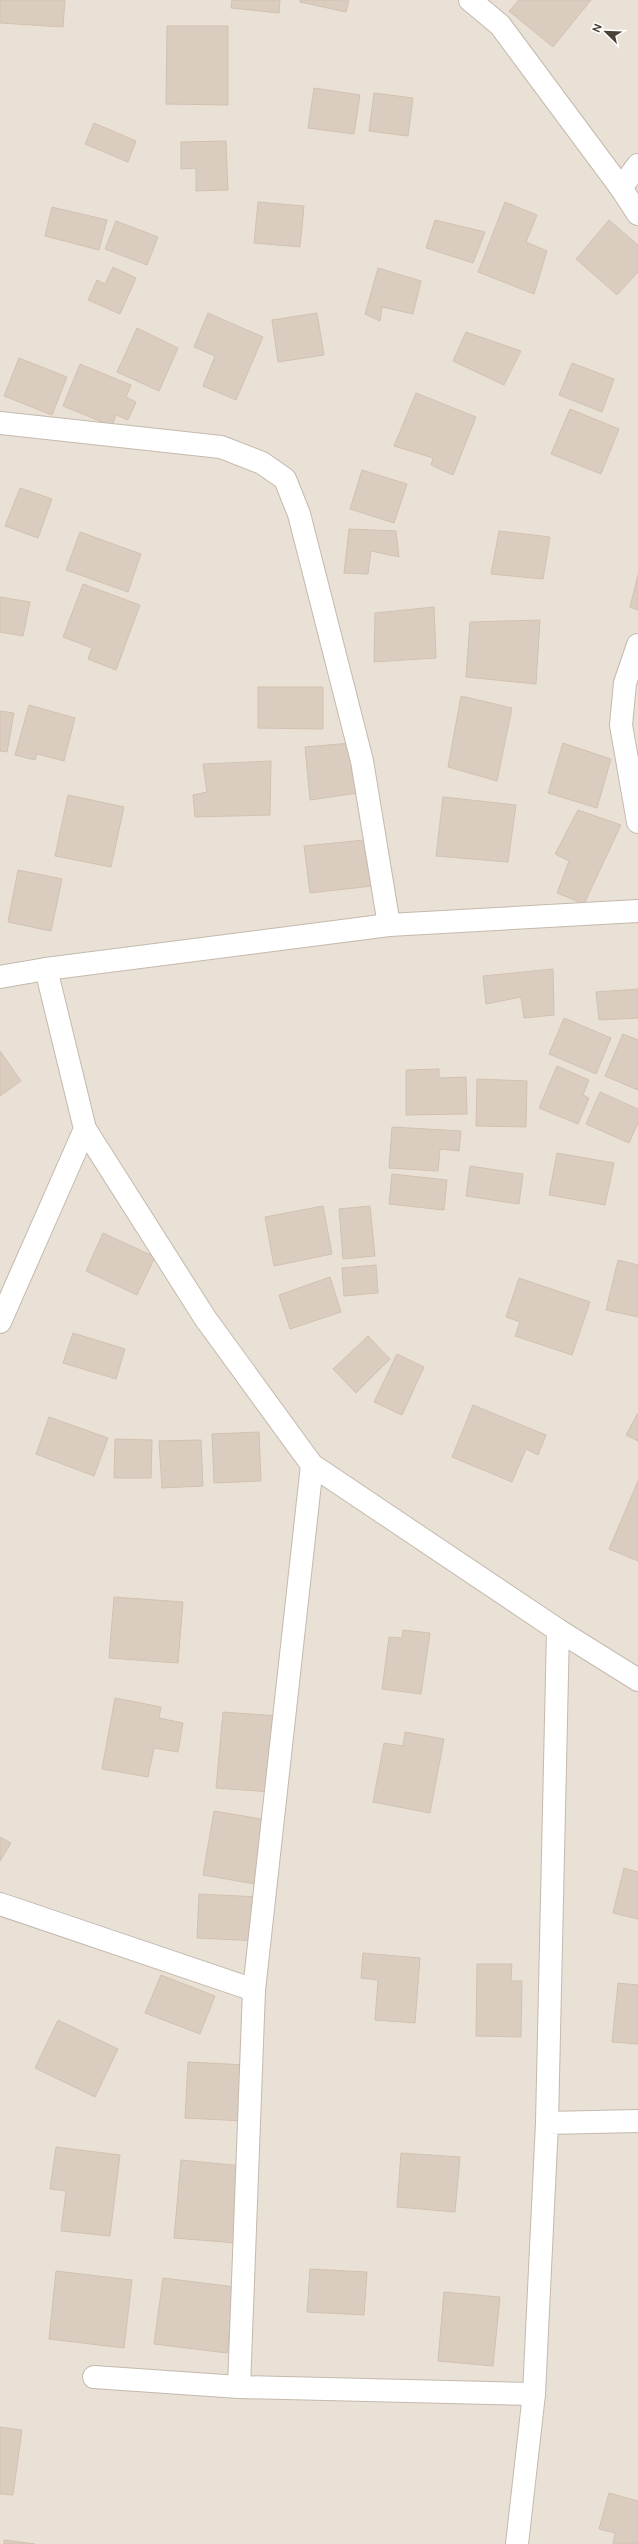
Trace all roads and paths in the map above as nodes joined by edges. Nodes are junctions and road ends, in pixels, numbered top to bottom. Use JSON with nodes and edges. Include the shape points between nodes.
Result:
{"nodes":[{"id":1,"x":470,"y":0,"type":"edge"},
{"id":2,"x":638,"y":165,"type":"edge"},
{"id":3,"x":621,"y":188,"type":"junction"},
{"id":4,"x":638,"y":214,"type":"edge"},
{"id":5,"x":0,"y":423,"type":"edge"},
{"id":6,"x":638,"y":645,"type":"edge"},
{"id":7,"x":638,"y":822,"type":"edge"},
{"id":8,"x":638,"y":911,"type":"edge"},
{"id":9,"x":389,"y":925,"type":"junction"},
{"id":10,"x":46,"y":969,"type":"junction"},
{"id":11,"x":0,"y":977,"type":"edge"},
{"id":12,"x":85,"y":1129,"type":"junction"},
{"id":13,"x":0,"y":1322,"type":"edge"},
{"id":14,"x":312,"y":1465,"type":"junction"},
{"id":15,"x":558,"y":1630,"type":"junction"},
{"id":16,"x":638,"y":1680,"type":"edge"},
{"id":17,"x":0,"y":1904,"type":"edge"},
{"id":18,"x":254,"y":1990,"type":"junction"},
{"id":19,"x":638,"y":2121,"type":"edge"},
{"id":20,"x":547,"y":2123,"type":"junction"},
{"id":21,"x":94,"y":2377,"type":"dead end"},
{"id":22,"x":239,"y":2387,"type":"junction"},
{"id":23,"x":534,"y":2394,"type":"junction"},
{"id":24,"x":517,"y":2544,"type":"edge"}],
"edges":[{"from":1,"to":3,"type":"street","via":[[500,25]]},
{"from":2,"to":3,"type":"street"},
{"from":3,"to":4,"type":"street"},
{"from":5,"to":9,"type":"street","via":[[221,447],[262,463],[285,479],[299,514],[362,761]]},
{"from":6,"to":7,"type":"street","via":[[625,683],[621,725]]},
{"from":8,"to":9,"type":"street"},
{"from":9,"to":10,"type":"street"},
{"from":10,"to":11,"type":"street"},
{"from":10,"to":12,"type":"street"},
{"from":12,"to":13,"type":"street"},
{"from":12,"to":14,"type":"street","via":[[205,1318]]},
{"from":14,"to":15,"type":"street"},
{"from":14,"to":18,"type":"street"},
{"from":15,"to":16,"type":"street"},
{"from":15,"to":20,"type":"street"},
{"from":17,"to":18,"type":"street"},
{"from":18,"to":22,"type":"street"},
{"from":19,"to":20,"type":"street"},
{"from":20,"to":23,"type":"street"},
{"from":21,"to":22,"type":"street"},
{"from":22,"to":23,"type":"street"},
{"from":23,"to":24,"type":"street"}]}
